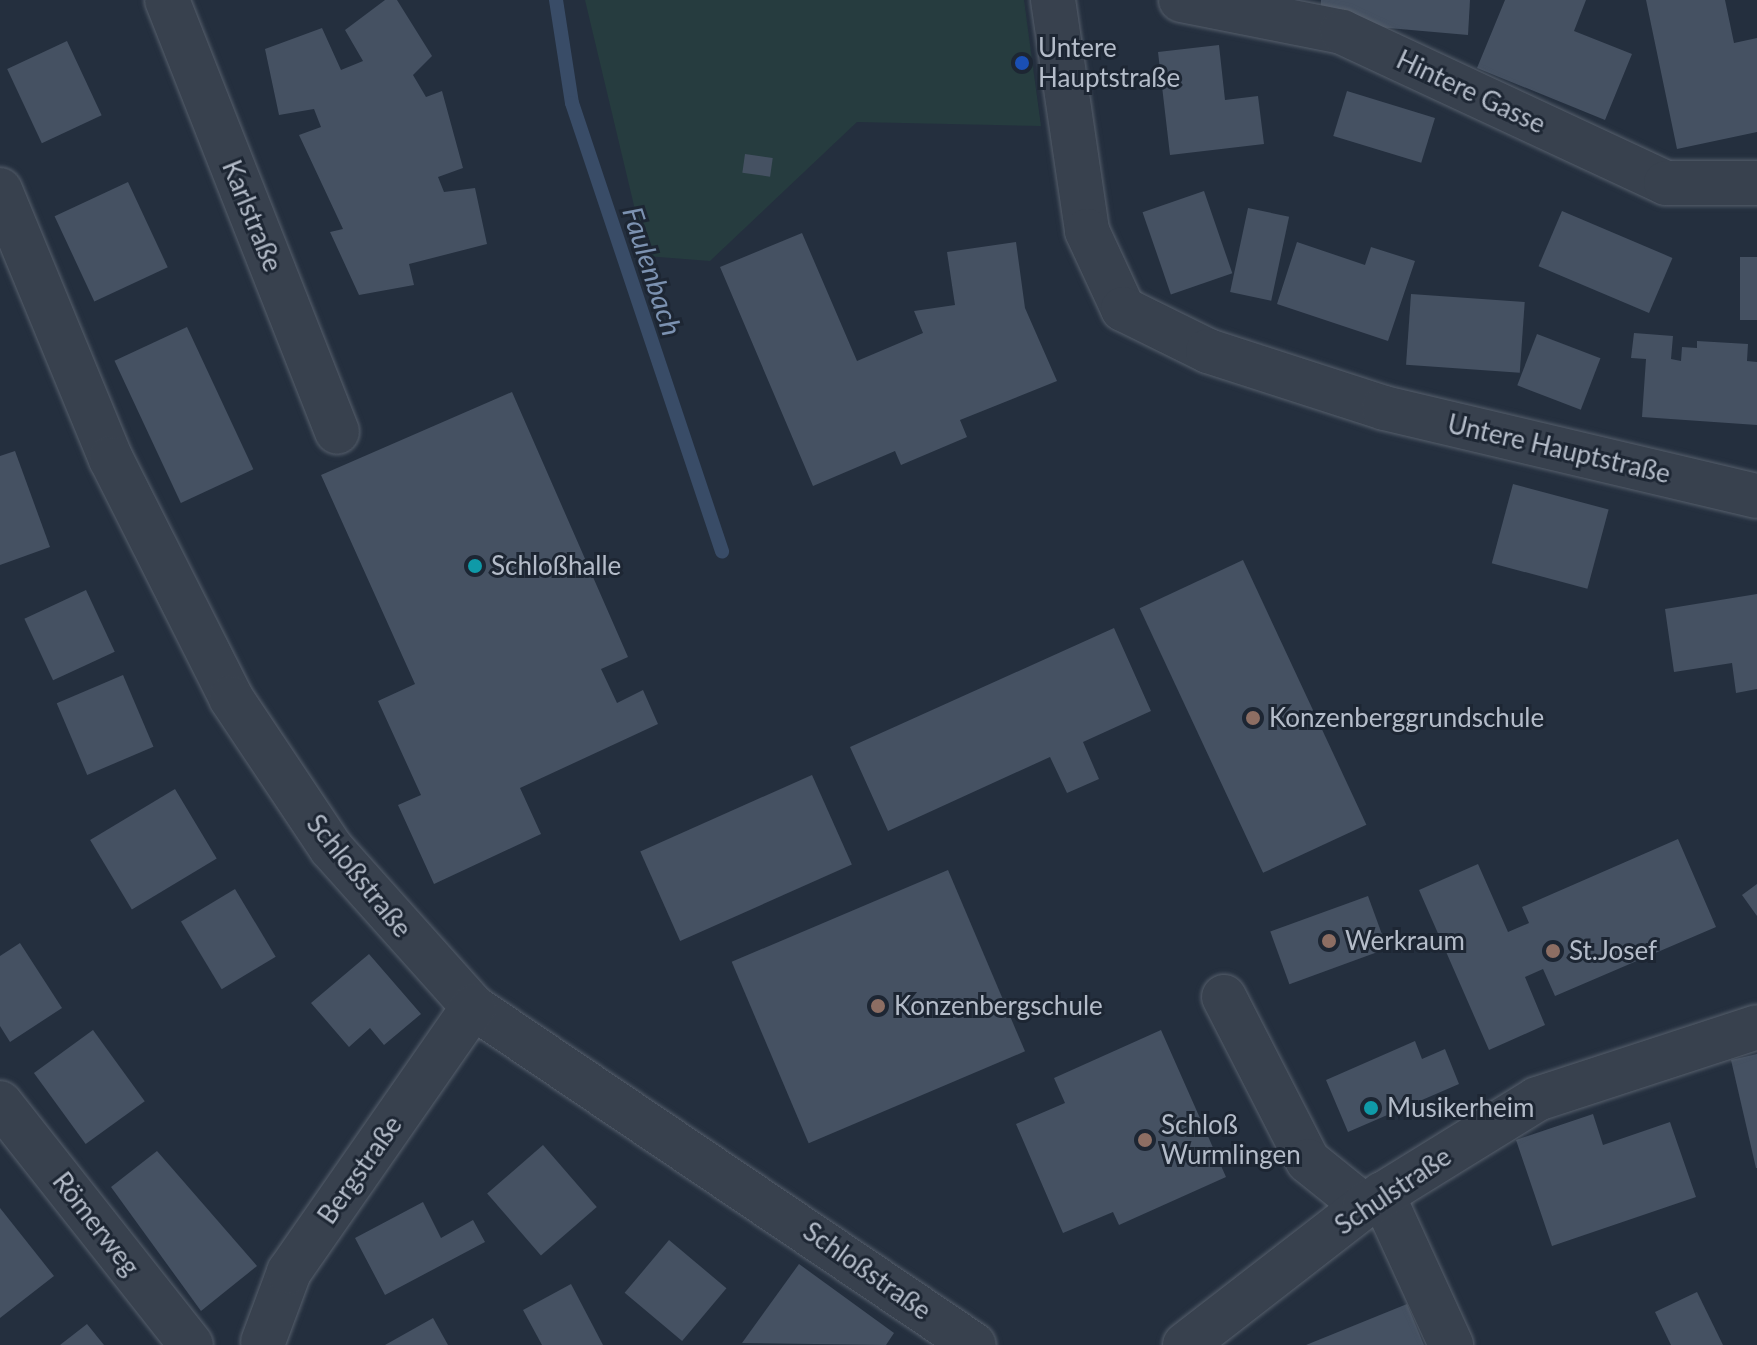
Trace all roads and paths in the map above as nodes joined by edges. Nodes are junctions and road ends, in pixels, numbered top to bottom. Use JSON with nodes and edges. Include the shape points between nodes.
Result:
{"nodes":[{"id":1,"x":167,"y":0,"type":"edge"},
{"id":2,"x":1053,"y":0,"type":"edge"},
{"id":3,"x":1181,"y":0,"type":"edge"},
{"id":4,"x":1757,"y":183,"type":"edge"},
{"id":5,"x":0,"y":190,"type":"edge"},
{"id":6,"x":337,"y":432,"type":"dead end"},
{"id":7,"x":1757,"y":496,"type":"edge"},
{"id":8,"x":1224,"y":997,"type":"dead end"},
{"id":9,"x":473,"y":1007,"type":"junction"},
{"id":10,"x":1757,"y":1027,"type":"edge"},
{"id":11,"x":0,"y":1103,"type":"edge"},
{"id":12,"x":1373,"y":1200,"type":"junction"},
{"id":13,"x":262,"y":1344,"type":"edge"},
{"id":14,"x":191,"y":1345,"type":"edge"},
{"id":15,"x":974,"y":1345,"type":"edge"},
{"id":16,"x":1185,"y":1345,"type":"edge"},
{"id":17,"x":1451,"y":1345,"type":"edge"}],
"edges":[{"from":1,"to":6,"type":"street","name":"Karlstraße"},
{"from":2,"to":7,"type":"street","name":"Untere Hauptstraße","via":[[1087,231],[1123,309],[1208,351],[1384,408]]},
{"from":3,"to":4,"type":"street","name":"Hintere Gasse","via":[[1342,32],[1666,183]]},
{"from":5,"to":9,"type":"street","name":"Schloßstraße","via":[[111,459],[231,698],[331,848]]},
{"from":8,"to":12,"type":"street","via":[[1308,1161]]},
{"from":9,"to":13,"type":"street","name":"Bergstraße","via":[[289,1272]]},
{"from":9,"to":15,"type":"street","name":"Schloßstraße"},
{"from":10,"to":12,"type":"street","name":"Schulstraße","via":[[1537,1099]]},
{"from":11,"to":14,"type":"street","name":"Römerweg"},
{"from":12,"to":16,"type":"street","name":"Schulstraße"},
{"from":12,"to":17,"type":"street"}]}
